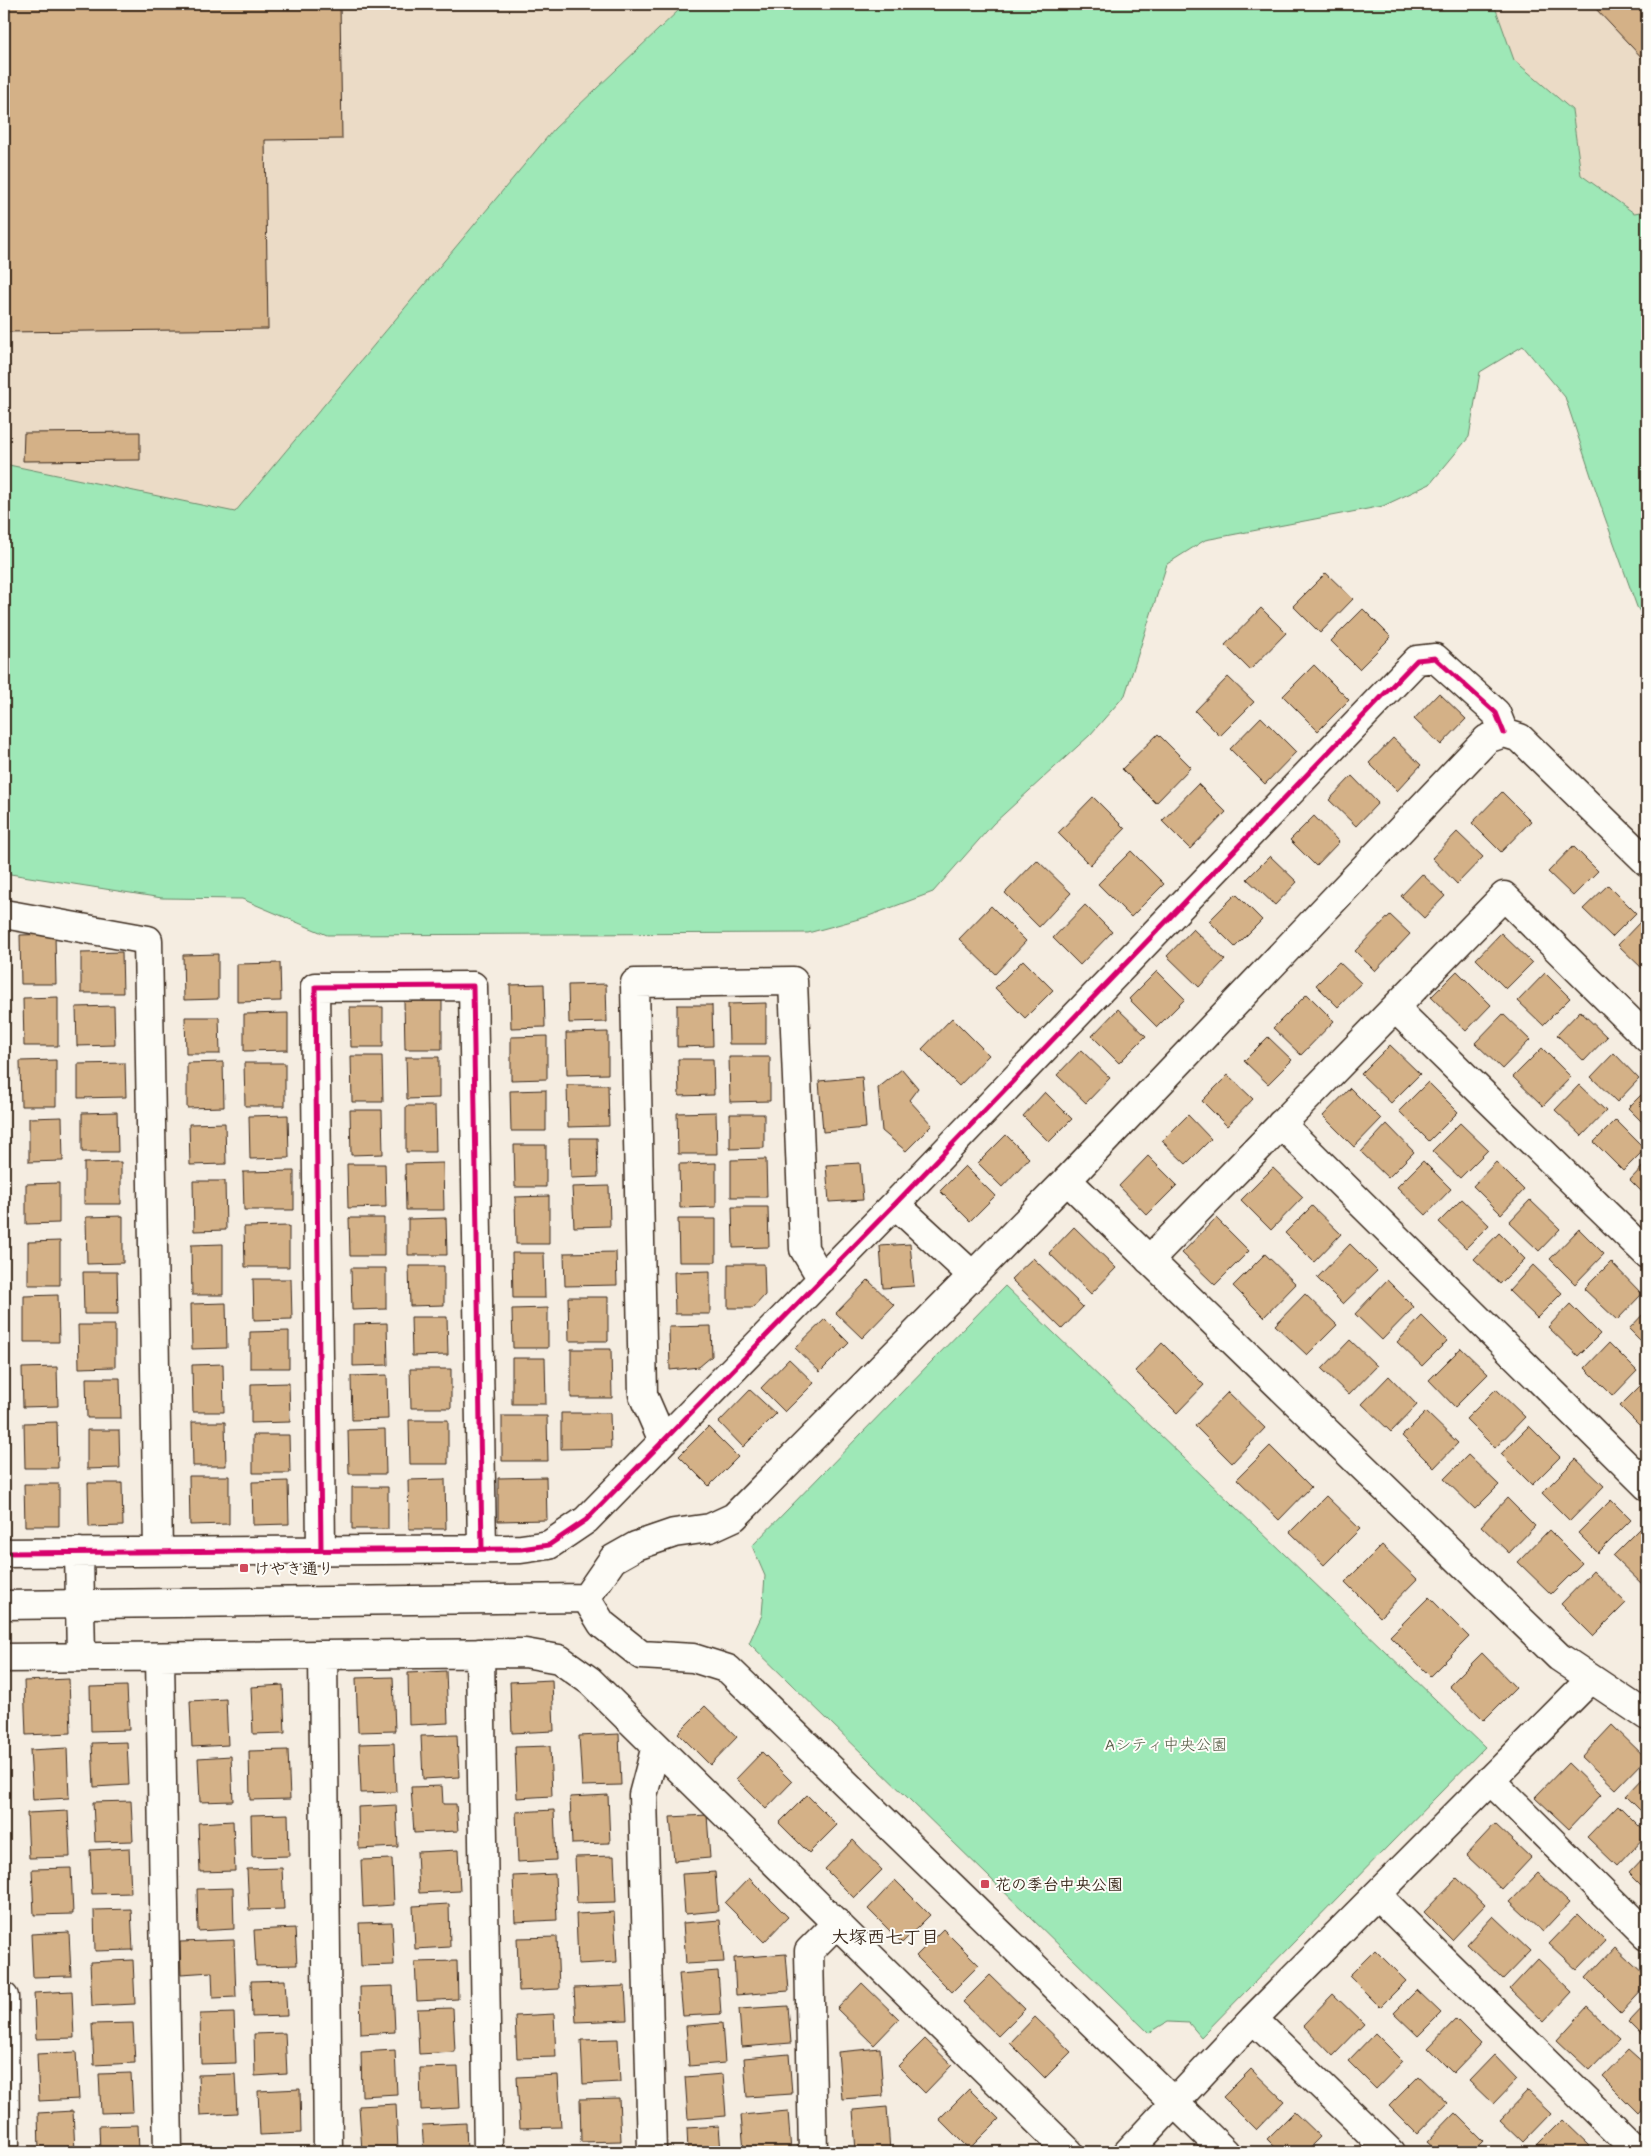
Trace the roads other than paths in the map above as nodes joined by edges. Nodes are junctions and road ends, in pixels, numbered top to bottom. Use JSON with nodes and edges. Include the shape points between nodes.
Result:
{"nodes":[{"id":1,"x":1504,"y":733,"type":"junction"},
{"id":2,"x":1647,"y":862,"type":"edge"},
{"id":3,"x":4,"y":914,"type":"edge"},
{"id":4,"x":1395,"y":1008,"type":"junction"},
{"id":5,"x":1647,"y":1038,"type":"edge"},
{"id":6,"x":1281,"y":1124,"type":"junction"},
{"id":7,"x":1067,"y":1180,"type":"junction"},
{"id":8,"x":895,"y":1204,"type":"junction"},
{"id":9,"x":1647,"y":1254,"type":"edge"},
{"id":10,"x":1149,"y":1260,"type":"junction"},
{"id":11,"x":972,"y":1275,"type":"junction"},
{"id":12,"x":822,"y":1279,"type":"junction"},
{"id":13,"x":663,"y":1441,"type":"junction"},
{"id":14,"x":1647,"y":1486,"type":"edge"},
{"id":15,"x":482,"y":1549,"type":"junction"},
{"id":16,"x":320,"y":1550,"type":"junction"},
{"id":17,"x":79,"y":1552,"type":"junction"},
{"id":18,"x":158,"y":1552,"type":"junction"},
{"id":19,"x":4,"y":1553,"type":"edge"},
{"id":20,"x":586,"y":1598,"type":"junction"},
{"id":21,"x":79,"y":1604,"type":"junction"},
{"id":22,"x":4,"y":1605,"type":"edge"},
{"id":23,"x":480,"y":1653,"type":"junction"},
{"id":24,"x":323,"y":1655,"type":"junction"},
{"id":25,"x":81,"y":1657,"type":"junction"},
{"id":26,"x":160,"y":1657,"type":"junction"},
{"id":27,"x":4,"y":1658,"type":"edge"},
{"id":28,"x":1591,"y":1679,"type":"junction"},
{"id":29,"x":1647,"y":1716,"type":"edge"},
{"id":30,"x":656,"y":1746,"type":"junction"},
{"id":31,"x":1490,"y":1780,"type":"junction"},
{"id":32,"x":1377,"y":1895,"type":"junction"},
{"id":33,"x":836,"y":1923,"type":"junction"},
{"id":34,"x":1647,"y":1936,"type":"edge"},
{"id":35,"x":4,"y":1997,"type":"edge"},
{"id":36,"x":1253,"y":2019,"type":"junction"},
{"id":37,"x":1173,"y":2102,"type":"junction"},
{"id":38,"x":5,"y":2152,"type":"edge"},
{"id":39,"x":168,"y":2152,"type":"edge"},
{"id":40,"x":328,"y":2152,"type":"edge"},
{"id":41,"x":488,"y":2152,"type":"edge"},
{"id":42,"x":652,"y":2152,"type":"edge"},
{"id":43,"x":813,"y":2152,"type":"edge"},
{"id":44,"x":1069,"y":2152,"type":"edge"},
{"id":45,"x":1128,"y":2152,"type":"edge"},
{"id":46,"x":1225,"y":2152,"type":"edge"},
{"id":47,"x":1390,"y":2152,"type":"edge"},
{"id":48,"x":1638,"y":2152,"type":"edge"}],
"edges":[{"from":1,"to":2,"type":"street","via":[[1520,738]]},
{"from":1,"to":7,"type":"street","via":[[1488,739]]},
{"from":1,"to":8,"type":"street","via":[[1496,713],[1435,658],[1417,660]]},
{"from":3,"to":18,"type":"street","via":[[148,940]]},
{"from":4,"to":5,"type":"street","via":[[1504,896]]},
{"from":4,"to":6,"type":"street"},
{"from":4,"to":9,"type":"street"},
{"from":6,"to":10,"type":"street"},
{"from":6,"to":14,"type":"street"},
{"from":7,"to":10,"type":"street"},
{"from":7,"to":11,"type":"street"},
{"from":8,"to":11,"type":"street"},
{"from":8,"to":12,"type":"street"},
{"from":10,"to":28,"type":"street","via":[[1559,1657]]},
{"from":11,"to":20,"type":"street","via":[[734,1517],[710,1528],[636,1546],[613,1559]]},
{"from":12,"to":13,"type":"street"},
{"from":12,"to":13,"type":"street","via":[[804,1249],[793,981],[635,983],[643,1395]]},
{"from":13,"to":15,"type":"street","via":[[586,1520],[549,1545]]},
{"from":15,"to":16,"type":"street"},
{"from":15,"to":16,"type":"street","via":[[473,986],[315,988]]},
{"from":16,"to":18,"type":"street"},
{"from":17,"to":18,"type":"street"},
{"from":17,"to":19,"type":"street"},
{"from":17,"to":21,"type":"street"},
{"from":20,"to":21,"type":"street"},
{"from":20,"to":37,"type":"street","via":[[602,1624],[641,1655],[693,1658],[728,1669]]},
{"from":21,"to":22,"type":"street"},
{"from":21,"to":25,"type":"street"},
{"from":23,"to":24,"type":"street"},
{"from":23,"to":30,"type":"street","via":[[525,1652],[559,1660],[590,1681]]},
{"from":23,"to":41,"type":"street"},
{"from":24,"to":26,"type":"street"},
{"from":24,"to":40,"type":"street"},
{"from":25,"to":26,"type":"street"},
{"from":25,"to":27,"type":"street"},
{"from":26,"to":39,"type":"street"},
{"from":28,"to":29,"type":"street"},
{"from":28,"to":31,"type":"street"},
{"from":30,"to":33,"type":"street"},
{"from":30,"to":42,"type":"street","via":[[643,1795]]},
{"from":31,"to":32,"type":"street"},
{"from":31,"to":34,"type":"street"},
{"from":32,"to":36,"type":"street"},
{"from":32,"to":48,"type":"street"},
{"from":33,"to":43,"type":"street","via":[[809,1951]]},
{"from":33,"to":44,"type":"street"},
{"from":35,"to":38,"type":"street"},
{"from":36,"to":37,"type":"street"},
{"from":36,"to":47,"type":"street"},
{"from":37,"to":45,"type":"street"},
{"from":37,"to":46,"type":"street"}]}
